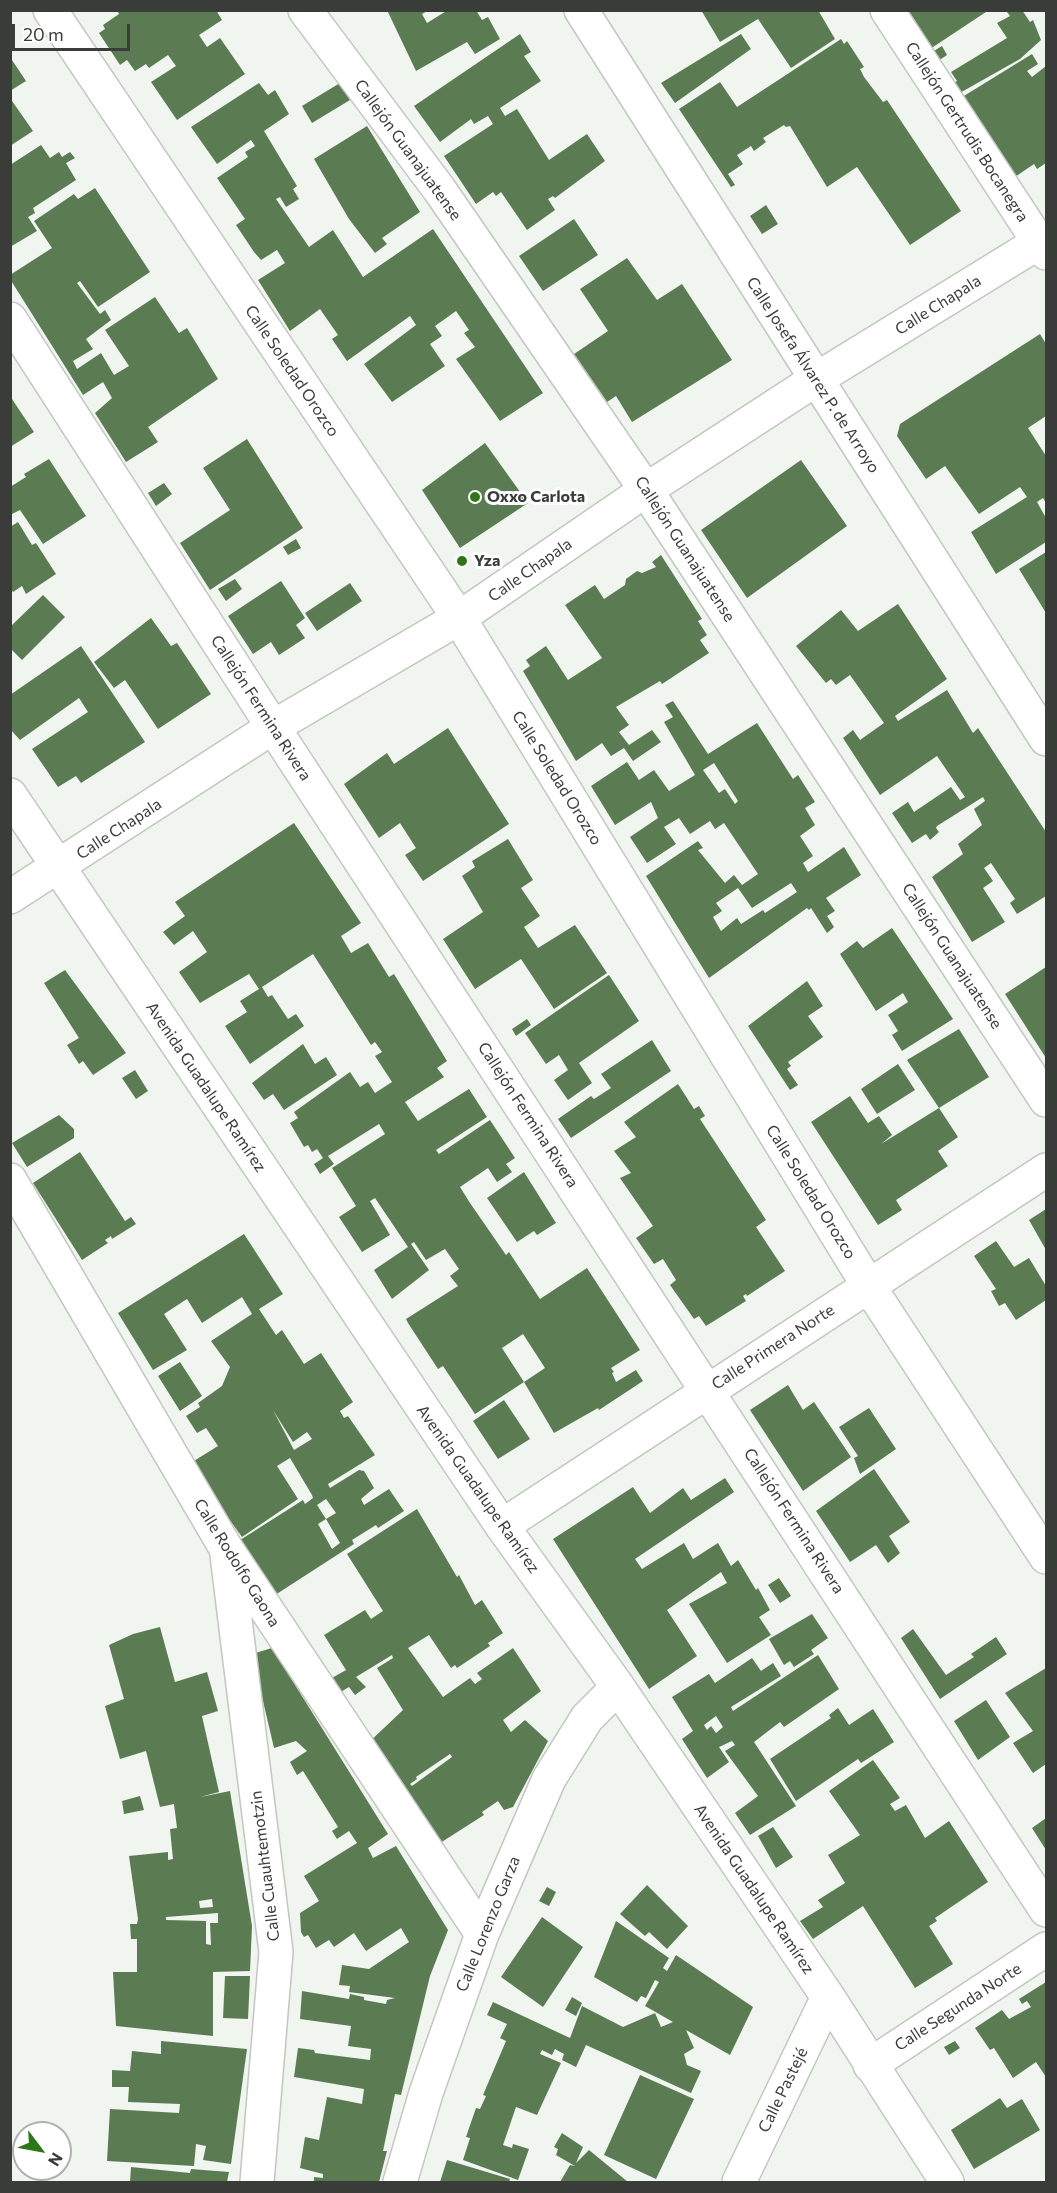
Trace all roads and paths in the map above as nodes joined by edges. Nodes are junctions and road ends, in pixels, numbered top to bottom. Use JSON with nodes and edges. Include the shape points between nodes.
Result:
{"nodes":[{"id":1,"x":50,"y":10,"type":"edge"},
{"id":2,"x":305,"y":10,"type":"edge"},
{"id":3,"x":581,"y":10,"type":"edge"},
{"id":4,"x":887,"y":10,"type":"edge"},
{"id":5,"x":1044,"y":244,"type":"edge"},
{"id":6,"x":10,"y":319,"type":"edge"},
{"id":7,"x":815,"y":380,"type":"junction"},
{"id":8,"x":646,"y":490,"type":"junction"},
{"id":9,"x":459,"y":618,"type":"junction"},
{"id":10,"x":273,"y":727,"type":"junction"},
{"id":11,"x":1047,"y":739,"type":"edge"},
{"id":12,"x":10,"y":795,"type":"edge"},
{"id":13,"x":59,"y":868,"type":"junction"},
{"id":14,"x":10,"y":897,"type":"edge"},
{"id":15,"x":1047,"y":1100,"type":"edge"},
{"id":16,"x":1047,"y":1170,"type":"edge"},
{"id":17,"x":10,"y":1180,"type":"edge"},
{"id":18,"x":868,"y":1285,"type":"junction"},
{"id":19,"x":708,"y":1389,"type":"junction"},
{"id":20,"x":501,"y":1526,"type":"junction"},
{"id":21,"x":227,"y":1550,"type":"junction"},
{"id":22,"x":1047,"y":1557,"type":"edge"},
{"id":23,"x":618,"y":1687,"type":"junction"},
{"id":24,"x":1047,"y":1910,"type":"edge"},
{"id":25,"x":482,"y":1934,"type":"junction"},
{"id":26,"x":1047,"y":1949,"type":"edge"},
{"id":27,"x":828,"y":1997,"type":"junction"},
{"id":28,"x":870,"y":2065,"type":"junction"},
{"id":29,"x":256,"y":2182,"type":"edge"},
{"id":30,"x":400,"y":2182,"type":"edge"},
{"id":31,"x":739,"y":2182,"type":"edge"},
{"id":32,"x":947,"y":2182,"type":"edge"}],
"edges":[{"from":1,"to":9,"type":"street","name":"Calle Soledad Orozco"},
{"from":2,"to":8,"type":"street","name":"Callejón Guanajuatense","via":[[439,189]]},
{"from":3,"to":7,"type":"street","name":"Calle Josefa Álvarez P. de Arroyo"},
{"from":4,"to":5,"type":"street","name":"Callejón Gertrudis Bocanegra"},
{"from":5,"to":7,"type":"street","name":"Calle Chapala"},
{"from":6,"to":10,"type":"street","name":"Callejón Fermina Rivera"},
{"from":7,"to":8,"type":"street","name":"Calle Chapala"},
{"from":7,"to":11,"type":"street","name":"Calle Josefa Álvarez P. de Arroyo"},
{"from":8,"to":9,"type":"street","name":"Calle Chapala"},
{"from":8,"to":15,"type":"street","name":"Callejón Guanajuatense"},
{"from":9,"to":10,"type":"street","name":"Calle Chapala"},
{"from":9,"to":18,"type":"street","name":"Calle Soledad Orozco"},
{"from":10,"to":13,"type":"street","name":"Calle Chapala"},
{"from":10,"to":19,"type":"street","name":"Callejón Fermina Rivera"},
{"from":12,"to":13,"type":"street","name":"Avenida Guadalupe Ramírez"},
{"from":13,"to":14,"type":"street","name":"Calle Chapala"},
{"from":13,"to":20,"type":"street","name":"Avenida Guadalupe Ramírez"},
{"from":16,"to":18,"type":"street","name":"Calle Primera Norte"},
{"from":17,"to":21,"type":"street","name":"Calle Rodolfo Gaona"},
{"from":18,"to":19,"type":"street","name":"Calle Primera Norte"},
{"from":18,"to":22,"type":"street","name":"Calle Soledad Orozco"},
{"from":19,"to":20,"type":"street","name":"Calle Primera Norte"},
{"from":19,"to":24,"type":"street","name":"Callejón Fermina Rivera"},
{"from":20,"to":23,"type":"street","name":"Avenida Guadalupe Ramírez"},
{"from":21,"to":25,"type":"street","name":"Calle Rodolfo Gaona"},
{"from":21,"to":29,"type":"street","name":"Calle Cuauhtemotzin","via":[[276,1953]]},
{"from":23,"to":25,"type":"street","name":"Calle Lorenzo Garza","via":[[587,1718],[549,1779]]},
{"from":23,"to":27,"type":"street","name":"Avenida Guadalupe Ramírez"},
{"from":25,"to":30,"type":"street","name":"Calle Lorenzo Garza","via":[[426,2093]]},
{"from":26,"to":28,"type":"street","name":"Calle Segunda Norte"},
{"from":27,"to":28,"type":"street","name":"Avenida Guadalupe Ramírez"},
{"from":27,"to":31,"type":"street","name":"Calle Pastejé"},
{"from":28,"to":32,"type":"street","name":"Avenida Guadalupe Ramírez"}]}
